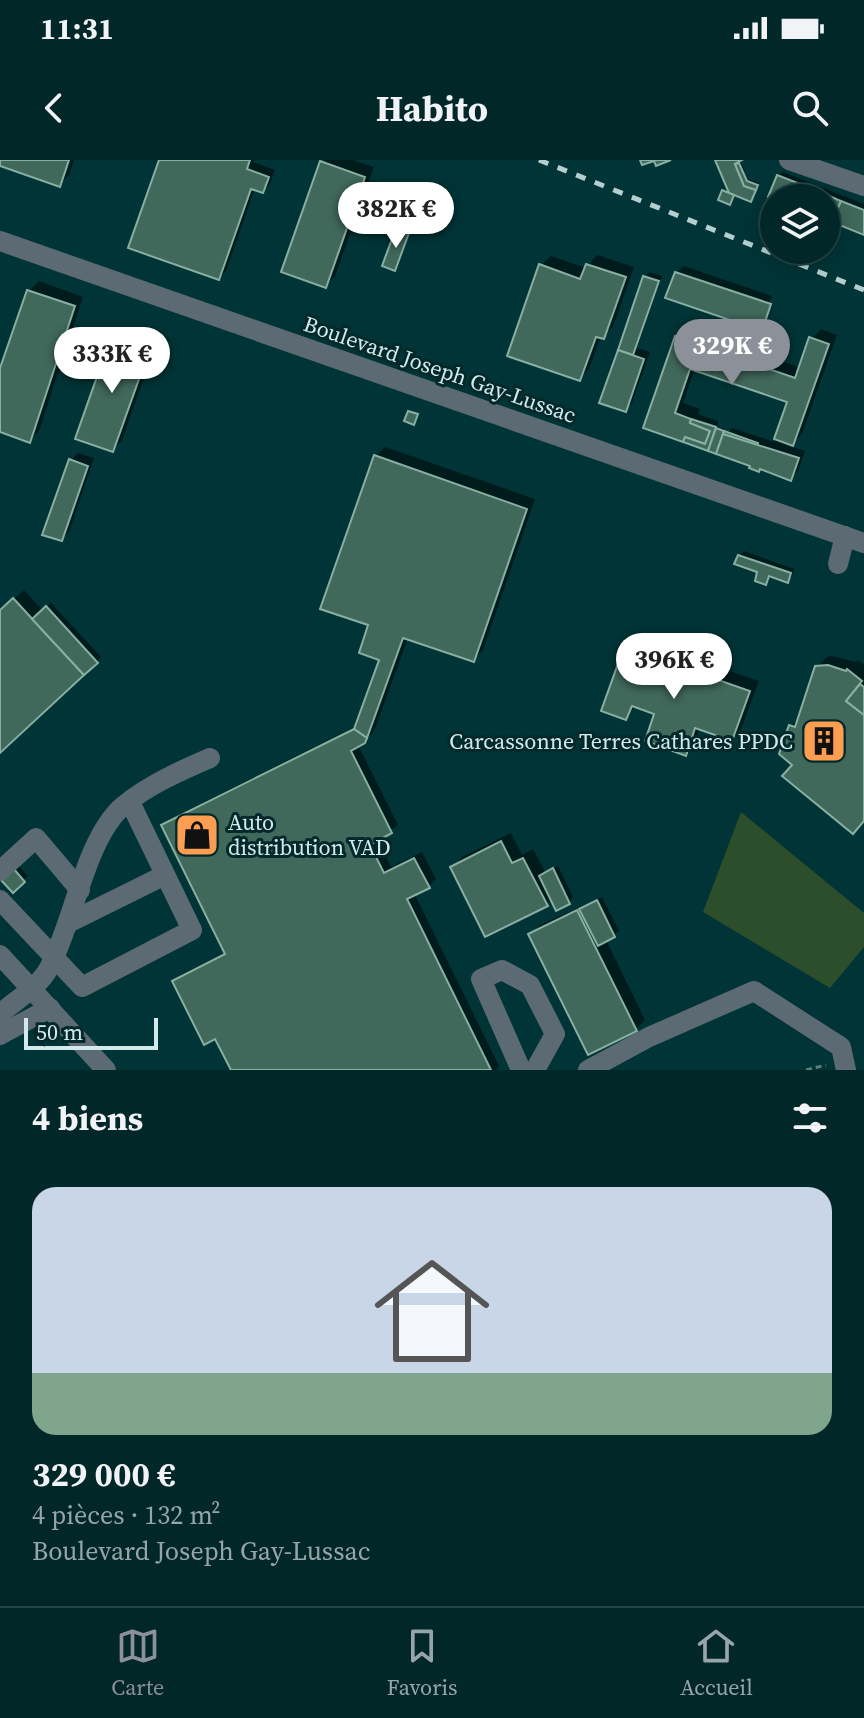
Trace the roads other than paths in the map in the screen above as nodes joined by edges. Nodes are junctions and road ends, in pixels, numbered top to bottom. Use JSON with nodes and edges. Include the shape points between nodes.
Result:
{"nodes":[{"id":1,"x":789,"y":160,"type":"edge"},
{"id":2,"x":864,"y":186,"type":"edge"},
{"id":3,"x":0,"y":241,"type":"edge"},
{"id":4,"x":854,"y":540,"type":"edge"},
{"id":5,"x":838,"y":564,"type":"dead end"},
{"id":6,"x":210,"y":758,"type":"dead end"},
{"id":7,"x":130,"y":802,"type":"junction"},
{"id":8,"x":0,"y":871,"type":"edge"},
{"id":9,"x":165,"y":875,"type":"junction"},
{"id":10,"x":80,"y":890,"type":"junction"},
{"id":11,"x":0,"y":900,"type":"edge"},
{"id":12,"x":68,"y":923,"type":"junction"},
{"id":13,"x":0,"y":955,"type":"edge"},
{"id":14,"x":54,"y":958,"type":"junction"},
{"id":15,"x":32,"y":989,"type":"junction"},
{"id":16,"x":50,"y":1008,"type":"junction"},
{"id":17,"x":0,"y":1014,"type":"edge"},
{"id":18,"x":0,"y":1035,"type":"edge"},
{"id":19,"x":841,"y":1066,"type":"edge"},
{"id":20,"x":106,"y":1070,"type":"edge"},
{"id":21,"x":521,"y":1070,"type":"edge"},
{"id":22,"x":535,"y":1070,"type":"edge"},
{"id":23,"x":588,"y":1070,"type":"edge"}],
"edges":[{"from":1,"to":2,"type":"street"},
{"from":3,"to":4,"type":"street","name":"Boulevard Joseph Gay-Lussac"},
{"from":4,"to":5,"type":"street"},
{"from":6,"to":7,"type":"street"},
{"from":7,"to":9,"type":"street"},
{"from":7,"to":10,"type":"street","via":[[102,833]]},
{"from":8,"to":10,"type":"street","via":[[36,838]]},
{"from":9,"to":12,"type":"street"},
{"from":9,"to":14,"type":"street","via":[[192,930],[82,987]]},
{"from":10,"to":12,"type":"street"},
{"from":11,"to":14,"type":"street"},
{"from":12,"to":14,"type":"street"},
{"from":13,"to":15,"type":"street"},
{"from":14,"to":15,"type":"street"},
{"from":15,"to":16,"type":"street"},
{"from":15,"to":17,"type":"street"},
{"from":16,"to":18,"type":"street"},
{"from":16,"to":20,"type":"street"},
{"from":19,"to":23,"type":"street","via":[[841,1047],[754,991]]},
{"from":21,"to":22,"type":"street","via":[[481,979],[502,970],[530,985],[555,1034]]}]}
